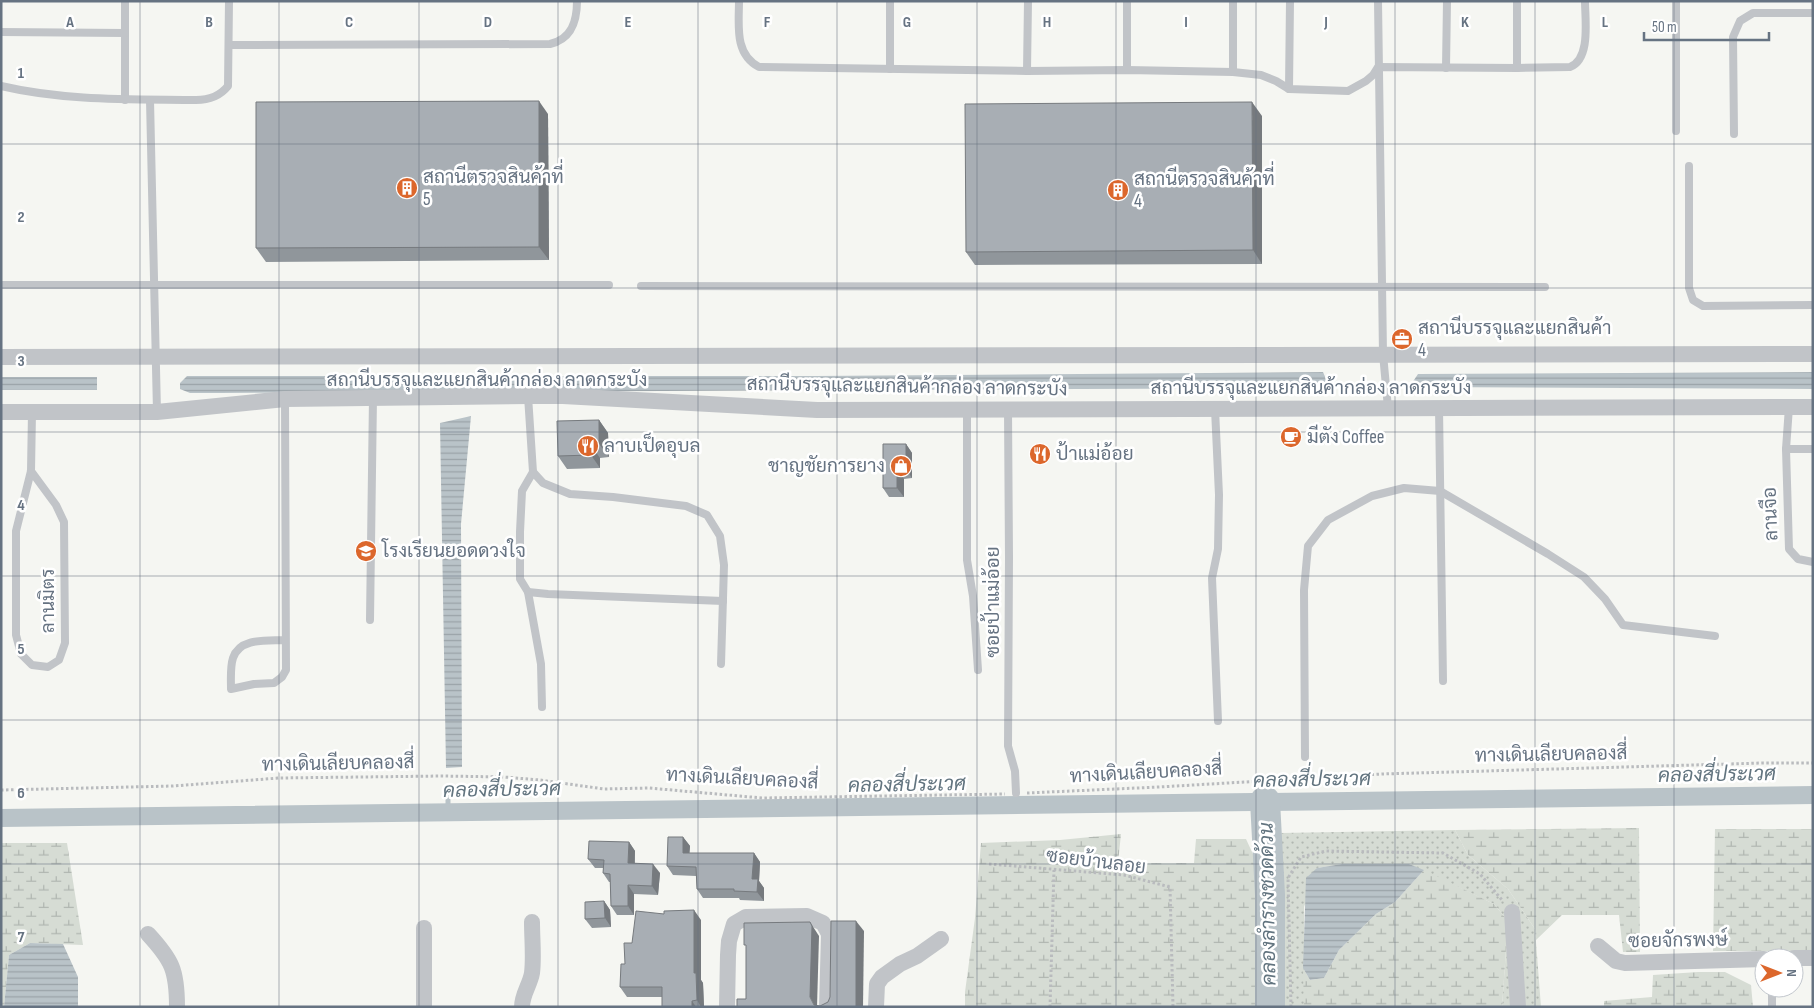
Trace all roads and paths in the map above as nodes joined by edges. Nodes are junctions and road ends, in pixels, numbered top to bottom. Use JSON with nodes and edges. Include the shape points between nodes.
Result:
{"nodes":[{"id":1,"x":125,"y":1,"type":"edge"},
{"id":2,"x":229,"y":1,"type":"edge"},
{"id":3,"x":577,"y":1,"type":"edge"},
{"id":4,"x":739,"y":1,"type":"edge"},
{"id":5,"x":890,"y":1,"type":"edge"},
{"id":6,"x":1028,"y":1,"type":"edge"},
{"id":7,"x":1127,"y":1,"type":"edge"},
{"id":8,"x":1233,"y":1,"type":"edge"},
{"id":9,"x":1290,"y":1,"type":"edge"},
{"id":10,"x":1378,"y":1,"type":"edge"},
{"id":11,"x":1447,"y":1,"type":"edge"},
{"id":12,"x":1517,"y":1,"type":"edge"},
{"id":13,"x":1585,"y":1,"type":"edge"},
{"id":14,"x":1676,"y":1,"type":"edge"},
{"id":15,"x":1813,"y":13,"type":"edge"},
{"id":16,"x":1,"y":32,"type":"edge"},
{"id":17,"x":125,"y":33,"type":"junction"},
{"id":18,"x":229,"y":45,"type":"junction"},
{"id":19,"x":1378,"y":67,"type":"junction"},
{"id":20,"x":1446,"y":68,"type":"junction"},
{"id":21,"x":1517,"y":68,"type":"junction"},
{"id":22,"x":890,"y":69,"type":"junction"},
{"id":23,"x":1127,"y":70,"type":"junction"},
{"id":24,"x":1027,"y":71,"type":"junction"},
{"id":25,"x":1233,"y":72,"type":"junction"},
{"id":26,"x":1,"y":86,"type":"edge"},
{"id":27,"x":1289,"y":89,"type":"junction"},
{"id":28,"x":125,"y":100,"type":"junction"},
{"id":29,"x":150,"y":100,"type":"junction"},
{"id":30,"x":1676,"y":131,"type":"dead end"},
{"id":31,"x":1734,"y":134,"type":"dead end"},
{"id":32,"x":1689,"y":166,"type":"dead end"},
{"id":33,"x":1,"y":284,"type":"edge"},
{"id":34,"x":154,"y":285,"type":"junction"},
{"id":35,"x":609,"y":285,"type":"dead end"},
{"id":36,"x":641,"y":286,"type":"dead end"},
{"id":37,"x":1545,"y":287,"type":"dead end"},
{"id":38,"x":1383,"y":288,"type":"junction"},
{"id":39,"x":1813,"y":305,"type":"edge"},
{"id":40,"x":1383,"y":354,"type":"junction"},
{"id":41,"x":1813,"y":354,"type":"edge"},
{"id":42,"x":155,"y":356,"type":"junction"},
{"id":43,"x":1,"y":357,"type":"edge"},
{"id":44,"x":528,"y":396,"type":"junction"},
{"id":45,"x":373,"y":397,"type":"junction"},
{"id":46,"x":285,"y":399,"type":"junction"},
{"id":47,"x":1789,"y":407,"type":"junction"},
{"id":48,"x":1813,"y":407,"type":"edge"},
{"id":49,"x":1388,"y":408,"type":"junction"},
{"id":50,"x":1439,"y":408,"type":"junction"},
{"id":51,"x":1215,"y":409,"type":"junction"},
{"id":52,"x":967,"y":410,"type":"junction"},
{"id":53,"x":1008,"y":410,"type":"junction"},
{"id":54,"x":1,"y":412,"type":"edge"},
{"id":55,"x":32,"y":412,"type":"junction"},
{"id":56,"x":157,"y":412,"type":"junction"},
{"id":57,"x":1786,"y":449,"type":"junction"},
{"id":58,"x":1813,"y":449,"type":"edge"},
{"id":59,"x":31,"y":471,"type":"junction"},
{"id":60,"x":533,"y":472,"type":"junction"},
{"id":61,"x":1440,"y":491,"type":"junction"},
{"id":62,"x":1813,"y":562,"type":"edge"},
{"id":63,"x":528,"y":592,"type":"junction"},
{"id":64,"x":723,"y":601,"type":"junction"},
{"id":65,"x":370,"y":620,"type":"dead end"},
{"id":66,"x":1714,"y":636,"type":"dead end"},
{"id":67,"x":285,"y":640,"type":"junction"},
{"id":68,"x":721,"y":664,"type":"dead end"},
{"id":69,"x":978,"y":670,"type":"dead end"},
{"id":70,"x":1443,"y":681,"type":"dead end"},
{"id":71,"x":542,"y":707,"type":"dead end"},
{"id":72,"x":1218,"y":721,"type":"dead end"},
{"id":73,"x":1305,"y":757,"type":"dead end"},
{"id":74,"x":1813,"y":763,"type":"edge"},
{"id":75,"x":1,"y":790,"type":"edge"},
{"id":76,"x":1016,"y":793,"type":"junction"},
{"id":77,"x":989,"y":864,"type":"dead end"},
{"id":78,"x":1054,"y":870,"type":"junction"},
{"id":79,"x":1512,"y":912,"type":"joint"},
{"id":80,"x":532,"y":922,"type":"dead end"},
{"id":81,"x":424,"y":928,"type":"dead end"},
{"id":82,"x":148,"y":934,"type":"dead end"},
{"id":83,"x":942,"y":939,"type":"dead end"},
{"id":84,"x":1598,"y":946,"type":"dead end"},
{"id":85,"x":1754,"y":959,"type":"edge"},
{"id":86,"x":177,"y":1007,"type":"edge"},
{"id":87,"x":424,"y":1007,"type":"edge"},
{"id":88,"x":522,"y":1007,"type":"edge"},
{"id":89,"x":727,"y":1007,"type":"edge"},
{"id":90,"x":827,"y":1007,"type":"edge"},
{"id":91,"x":876,"y":1007,"type":"edge"},
{"id":92,"x":1050,"y":1007,"type":"edge"},
{"id":93,"x":1173,"y":1007,"type":"edge"},
{"id":94,"x":1291,"y":1007,"type":"edge"},
{"id":95,"x":1518,"y":1007,"type":"edge"}],
"edges":[{"from":1,"to":17,"type":"lane"},
{"from":2,"to":18,"type":"lane"},
{"from":3,"to":18,"type":"lane","via":[[576,20],[571,31],[550,44]]},
{"from":4,"to":22,"type":"lane","via":[[741,48],[759,67]]},
{"from":5,"to":22,"type":"lane"},
{"from":6,"to":24,"type":"lane"},
{"from":7,"to":23,"type":"lane"},
{"from":8,"to":25,"type":"lane"},
{"from":9,"to":27,"type":"lane"},
{"from":10,"to":19,"type":"lane"},
{"from":11,"to":20,"type":"lane"},
{"from":12,"to":21,"type":"lane"},
{"from":13,"to":21,"type":"lane","via":[[1584,51],[1578,63],[1570,67]]},
{"from":14,"to":30,"type":"lane"},
{"from":15,"to":31,"type":"lane","via":[[1753,13],[1740,21],[1733,37]]},
{"from":16,"to":17,"type":"lane"},
{"from":17,"to":28,"type":"lane"},
{"from":18,"to":29,"type":"lane","via":[[228,86],[220,94],[201,100]]},
{"from":19,"to":20,"type":"lane"},
{"from":19,"to":27,"type":"lane","via":[[1373,76],[1348,91]]},
{"from":19,"to":38,"type":"lane"},
{"from":20,"to":21,"type":"lane"},
{"from":22,"to":24,"type":"lane"},
{"from":23,"to":24,"type":"lane"},
{"from":23,"to":25,"type":"lane"},
{"from":25,"to":27,"type":"lane","via":[[1261,75]]},
{"from":26,"to":28,"type":"lane","via":[[31,93]]},
{"from":28,"to":29,"type":"lane"},
{"from":29,"to":34,"type":"lane"},
{"from":32,"to":39,"type":"lane","via":[[1689,288],[1693,300],[1703,306]]},
{"from":33,"to":34,"type":"lane"},
{"from":34,"to":35,"type":"lane"},
{"from":34,"to":42,"type":"lane"},
{"from":36,"to":38,"type":"lane"},
{"from":37,"to":38,"type":"lane"},
{"from":38,"to":40,"type":"lane"},
{"from":40,"to":41,"type":"street","name":"สถานีบรรจุและแยกสินค้ากล่อง ลาดกระบัง"},
{"from":40,"to":42,"type":"street","name":"สถานีบรรจุและแยกสินค้ากล่อง ลาดกระบัง"},
{"from":40,"to":49,"type":"lane"},
{"from":42,"to":43,"type":"street","name":"สถานีบรรจุและแยกสินค้ากล่อง ลาดกระบัง"},
{"from":42,"to":56,"type":"lane"},
{"from":44,"to":45,"type":"street","name":"สถานีบรรจุและแยกสินค้ากล่อง ลาดกระบัง"},
{"from":44,"to":52,"type":"street","name":"สถานีบรรจุและแยกสินค้ากล่อง ลาดกระบัง","via":[[817,410]]},
{"from":44,"to":60,"type":"lane"},
{"from":45,"to":46,"type":"street","name":"สถานีบรรจุและแยกสินค้ากล่อง ลาดกระบัง"},
{"from":45,"to":65,"type":"lane"},
{"from":46,"to":56,"type":"street","name":"สถานีบรรจุและแยกสินค้ากล่อง ลาดกระบัง"},
{"from":46,"to":67,"type":"lane"},
{"from":47,"to":48,"type":"street","name":"สถานีบรรจุและแยกสินค้ากล่อง ลาดกระบัง"},
{"from":47,"to":50,"type":"street","name":"สถานีบรรจุและแยกสินค้ากล่อง ลาดกระบัง"},
{"from":47,"to":57,"type":"lane","name":"ลานจือ"},
{"from":49,"to":50,"type":"street","name":"สถานีบรรจุและแยกสินค้ากล่อง ลาดกระบัง"},
{"from":49,"to":51,"type":"street","name":"สถานีบรรจุและแยกสินค้ากล่อง ลาดกระบัง"},
{"from":50,"to":61,"type":"lane"},
{"from":51,"to":53,"type":"street","name":"สถานีบรรจุและแยกสินค้ากล่อง ลาดกระบัง"},
{"from":51,"to":72,"type":"lane","via":[[1219,494],[1218,549],[1212,578]]},
{"from":52,"to":53,"type":"street","name":"สถานีบรรจุและแยกสินค้ากล่อง ลาดกระบัง"},
{"from":52,"to":69,"type":"lane","via":[[967,560]]},
{"from":53,"to":76,"type":"lane","name":"ซอยป้าแม่อ้อย","via":[[1008,746],[1015,772]]},
{"from":54,"to":55,"type":"street","name":"สถานีบรรจุและแยกสินค้ากล่อง ลาดกระบัง"},
{"from":55,"to":56,"type":"street","name":"สถานีบรรจุและแยกสินค้ากล่อง ลาดกระบัง"},
{"from":55,"to":59,"type":"lane","name":"ลานมิตร"},
{"from":57,"to":58,"type":"lane"},
{"from":57,"to":62,"type":"lane","name":"ลานจือ","via":[[1789,549],[1798,559]]},
{"from":59,"to":59,"type":"lane","name":"ลานมิตร","via":[[16,531],[16,635],[21,654],[32,665],[48,667],[59,660],[65,643],[64,522],[56,505]]},
{"from":60,"to":63,"type":"lane","via":[[522,491],[520,532],[520,579]]},
{"from":60,"to":64,"type":"lane","via":[[543,484],[570,494],[686,506],[707,515],[720,536],[724,565]]},
{"from":61,"to":66,"type":"lane","via":[[1584,578],[1605,599],[1622,625]]},
{"from":61,"to":70,"type":"lane"},
{"from":61,"to":73,"type":"lane","via":[[1404,488],[1372,496],[1328,520],[1308,546],[1304,590]]},
{"from":63,"to":64,"type":"lane"},
{"from":63,"to":71,"type":"lane","via":[[541,664]]},
{"from":64,"to":68,"type":"lane"},
{"from":67,"to":67,"type":"lane","via":[[286,670],[282,677],[274,683],[231,689],[232,658],[238,649],[247,643]]},
{"from":74,"to":76,"type":"path","name":"ทางเดินเลียบคลองสี่","via":[[1382,774]]},
{"from":75,"to":76,"type":"path","name":"ทางเดินเลียบคลองสี่","via":[[173,786],[279,778],[443,776],[504,777],[604,789],[649,788],[762,798]]},
{"from":77,"to":78,"type":"path","name":"ซอยบ้านลอย"},
{"from":78,"to":92,"type":"path"},
{"from":78,"to":93,"type":"path","name":"ซอยบ้านลอย","via":[[1124,876],[1170,887]]},
{"from":79,"to":94,"type":"path","via":[[1480,874],[1443,853],[1326,851],[1301,857],[1288,878]]},
{"from":79,"to":95,"type":"street"},
{"from":80,"to":88,"type":"street","via":[[533,966]]},
{"from":81,"to":87,"type":"street"},
{"from":82,"to":86,"type":"street","via":[[173,966]]},
{"from":83,"to":91,"type":"street","via":[[882,976],[877,984]]},
{"from":84,"to":85,"type":"street","name":"ซอยจักรพงษ์","via":[[1616,961],[1625,963]]},
{"from":89,"to":90,"type":"street","via":[[729,941],[734,924],[746,917],[807,916],[823,923],[829,934]]}]}
